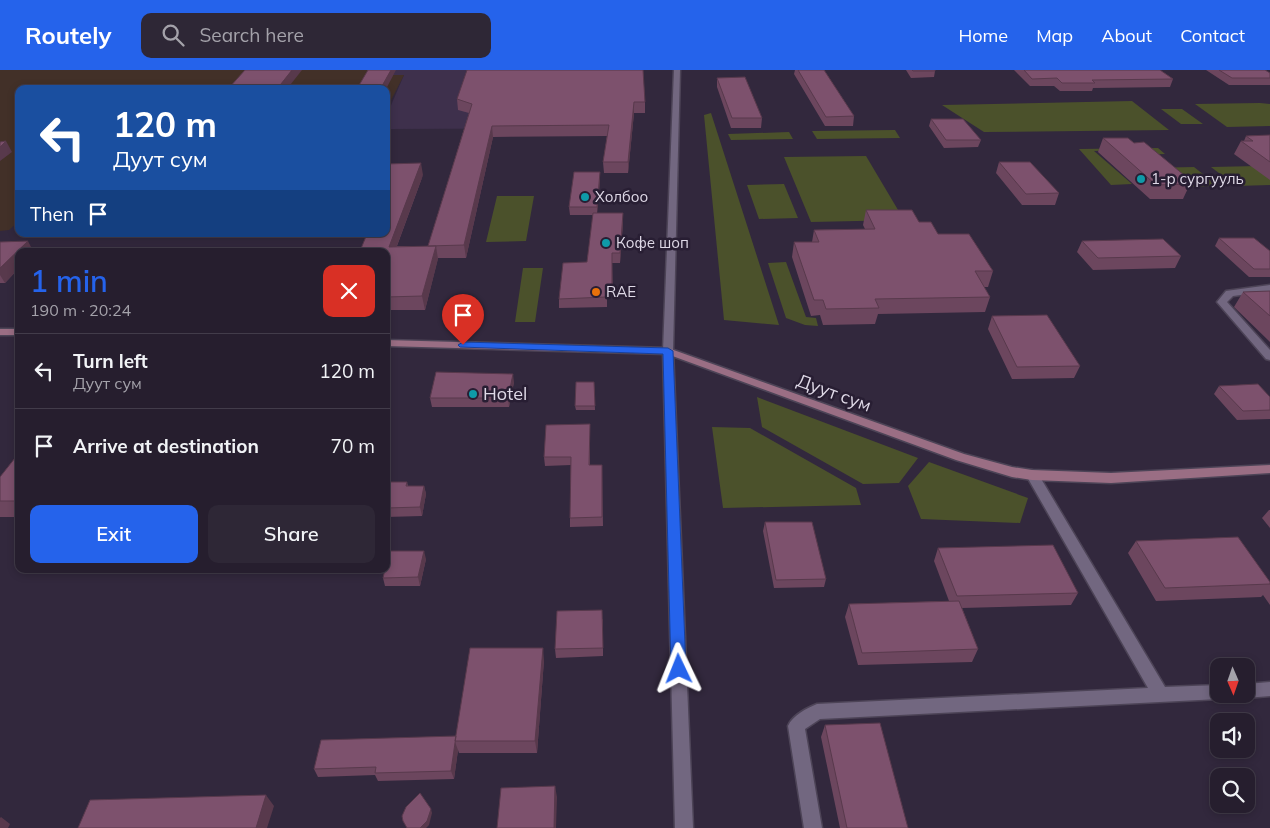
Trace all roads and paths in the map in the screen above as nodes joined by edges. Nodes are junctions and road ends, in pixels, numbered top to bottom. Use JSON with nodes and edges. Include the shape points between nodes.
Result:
{"nodes":[{"id":1,"x":677,"y":70,"type":"edge"},
{"id":2,"x":1270,"y":288,"type":"edge"},
{"id":3,"x":0,"y":332,"type":"edge"},
{"id":4,"x":15,"y":332,"type":"edge"},
{"id":5,"x":390,"y":343,"type":"edge"},
{"id":6,"x":668,"y":351,"type":"junction"},
{"id":7,"x":1270,"y":357,"type":"edge"},
{"id":8,"x":1270,"y":469,"type":"edge"},
{"id":9,"x":1032,"y":475,"type":"junction"},
{"id":10,"x":1270,"y":689,"type":"edge"},
{"id":11,"x":1255,"y":690,"type":"edge"},
{"id":12,"x":1210,"y":692,"type":"edge"},
{"id":13,"x":1161,"y":695,"type":"junction"},
{"id":14,"x":684,"y":828,"type":"edge"},
{"id":15,"x":813,"y":828,"type":"edge"}],
"edges":[{"from":1,"to":6,"type":"street"},
{"from":2,"to":7,"type":"street","via":[[1230,293],[1222,302]]},
{"from":3,"to":4,"type":"main road"},
{"from":5,"to":6,"type":"main road","name":"Дуут сум"},
{"from":6,"to":9,"type":"main road","name":"Дуут сум","via":[[960,457]]},
{"from":6,"to":14,"type":"street"},
{"from":8,"to":9,"type":"main road","name":"Дуут сум","via":[[1111,478]]},
{"from":9,"to":13,"type":"street"},
{"from":10,"to":11,"type":"street"},
{"from":12,"to":13,"type":"street"},
{"from":13,"to":15,"type":"street","via":[[817,712],[796,726]]}]}
